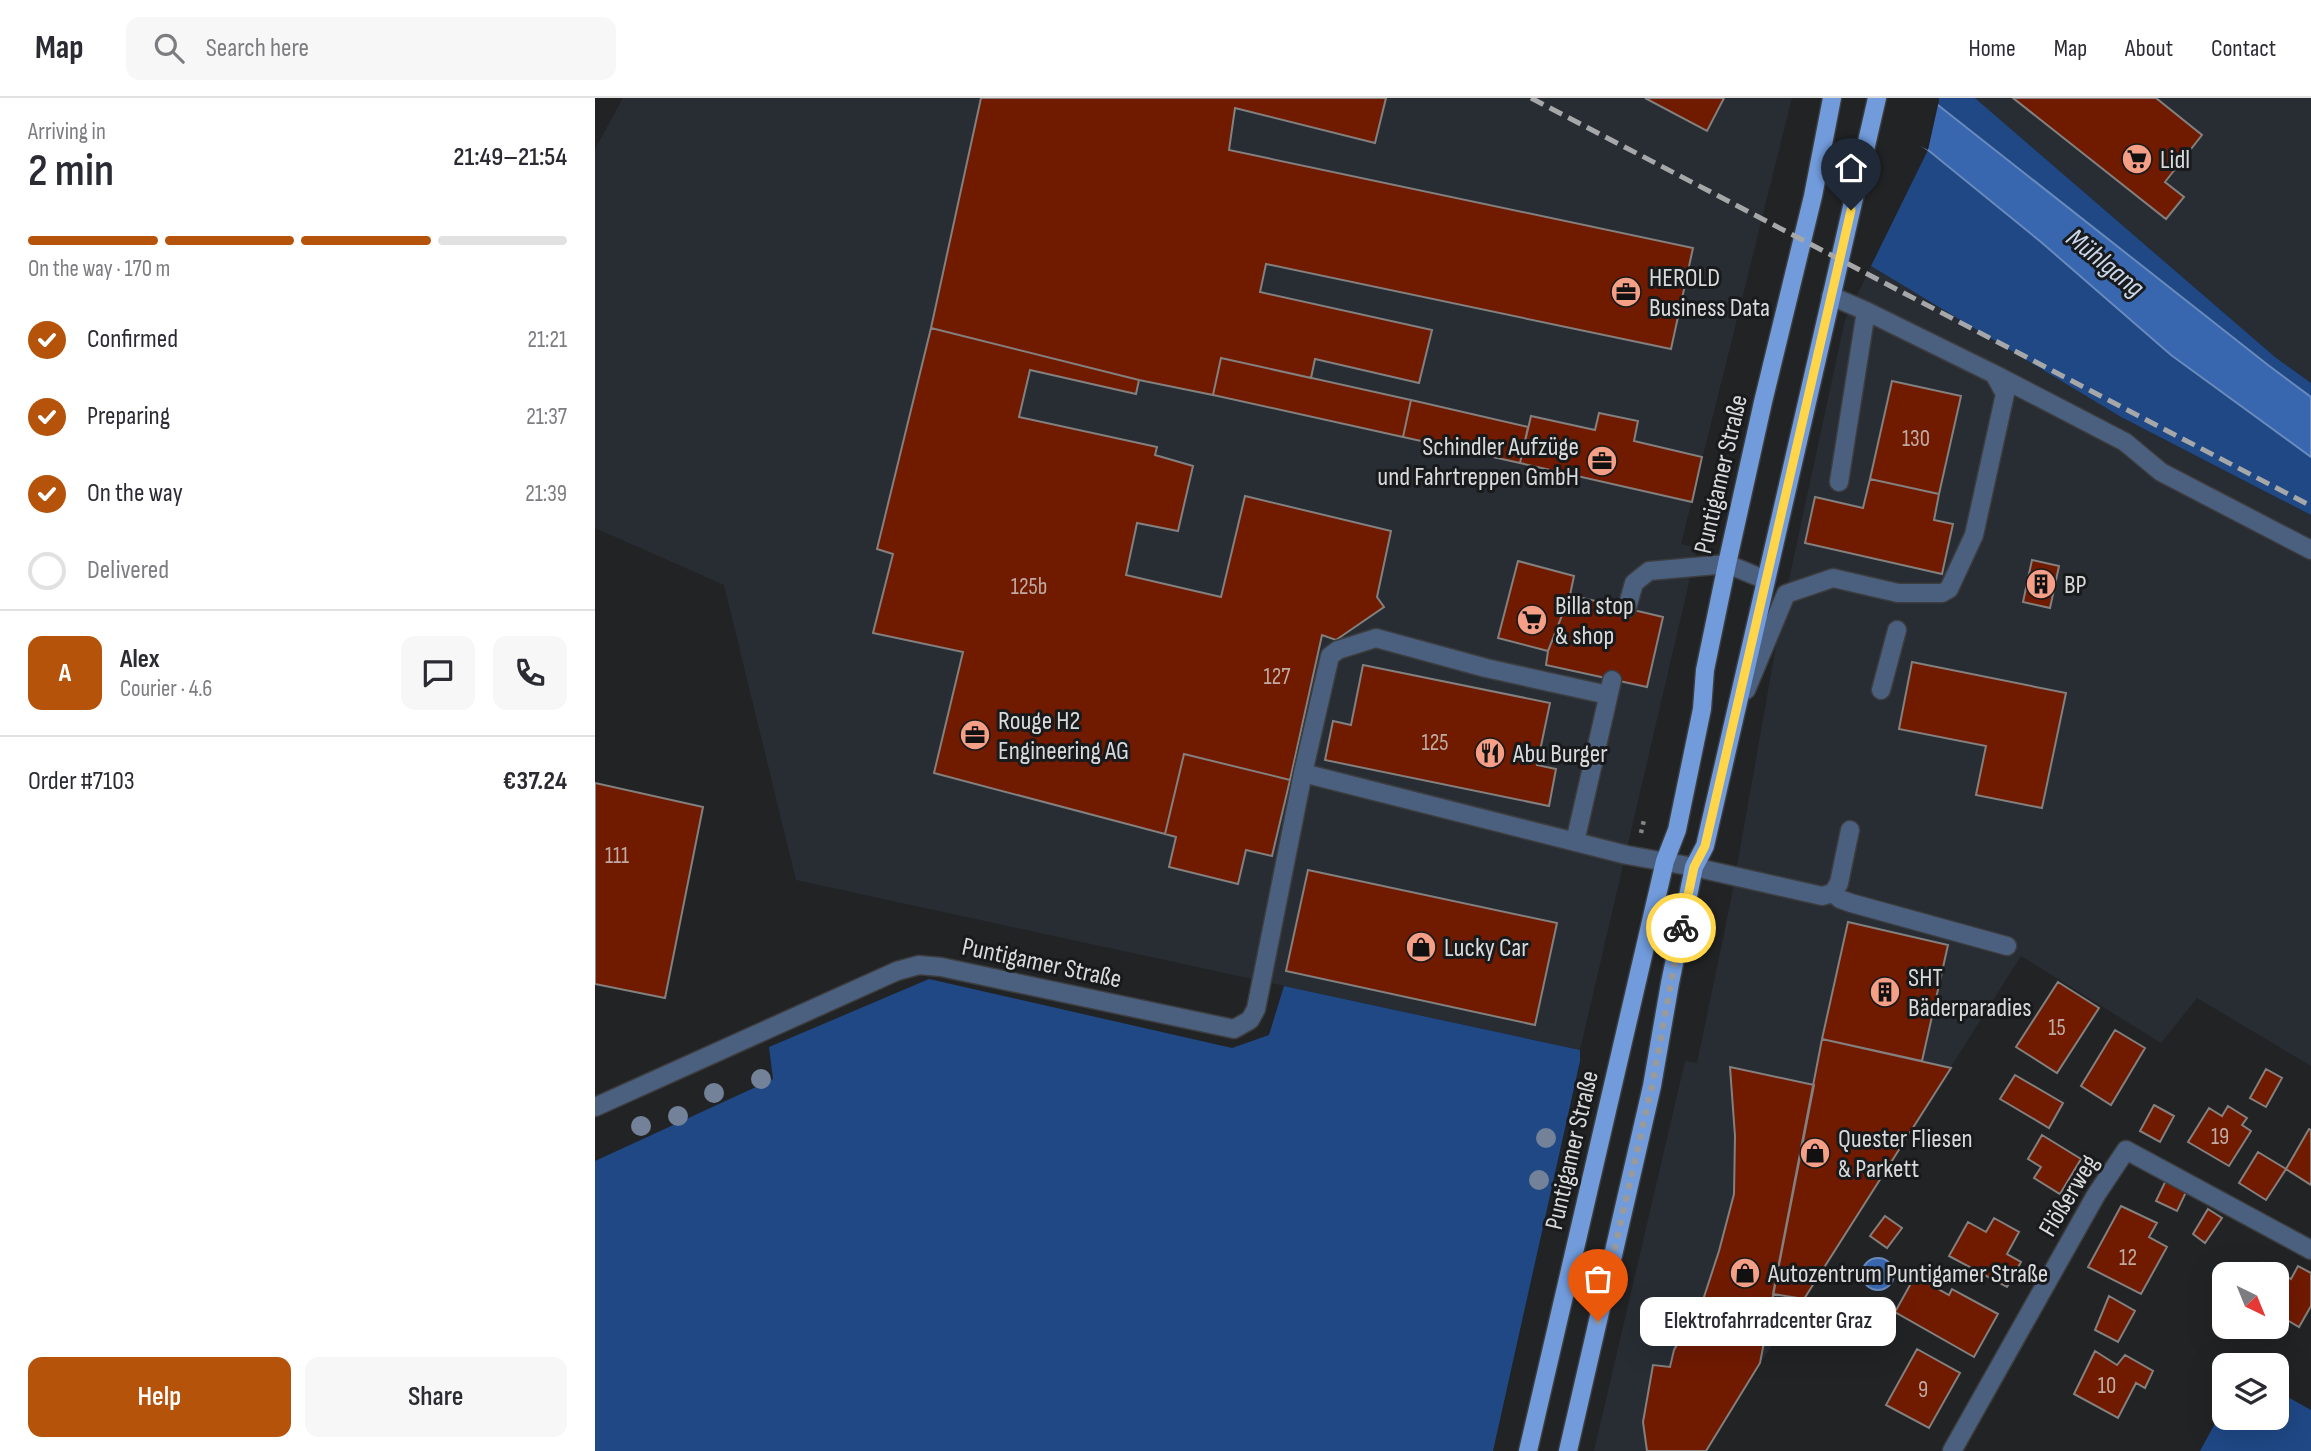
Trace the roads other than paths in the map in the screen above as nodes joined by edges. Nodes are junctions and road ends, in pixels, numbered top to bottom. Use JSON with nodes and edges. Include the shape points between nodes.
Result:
{"nodes":[{"id":1,"x":1832,"y":98,"type":"edge"},
{"id":2,"x":1877,"y":98,"type":"edge"},
{"id":3,"x":1831,"y":296,"type":"junction"},
{"id":4,"x":1866,"y":311,"type":"junction"},
{"id":5,"x":1994,"y":374,"type":"junction"},
{"id":6,"x":1839,"y":482,"type":"dead end"},
{"id":7,"x":2311,"y":550,"type":"edge"},
{"id":8,"x":1727,"y":564,"type":"junction"},
{"id":9,"x":1766,"y":580,"type":"junction"},
{"id":10,"x":1627,"y":608,"type":"dead end"},
{"id":11,"x":1897,"y":630,"type":"dead end"},
{"id":12,"x":1881,"y":690,"type":"dead end"},
{"id":13,"x":1733,"y":720,"type":"junction"},
{"id":14,"x":1303,"y":773,"type":"junction"},
{"id":15,"x":1850,"y":830,"type":"dead end"},
{"id":16,"x":1575,"y":842,"type":"junction"},
{"id":17,"x":1665,"y":861,"type":"junction"},
{"id":18,"x":1694,"y":867,"type":"junction"},
{"id":19,"x":1833,"y":893,"type":"junction"},
{"id":20,"x":2007,"y":946,"type":"dead end"},
{"id":21,"x":595,"y":1107,"type":"edge"},
{"id":22,"x":2311,"y":1250,"type":"edge"},
{"id":23,"x":1528,"y":1451,"type":"edge"},
{"id":24,"x":1568,"y":1451,"type":"edge"},
{"id":25,"x":1952,"y":1451,"type":"edge"}],
"edges":[{"from":1,"to":8,"type":"main road","name":"Puntigamer Straße"},
{"from":2,"to":3,"type":"main road"},
{"from":3,"to":4,"type":"street"},
{"from":3,"to":9,"type":"main road"},
{"from":4,"to":5,"type":"street"},
{"from":4,"to":6,"type":"street"},
{"from":5,"to":7,"type":"street","via":[[2125,442],[2161,472]]},
{"from":5,"to":13,"type":"street","via":[[2005,394],[1974,535],[1949,589],[1898,593],[1833,578],[1786,594]]},
{"from":8,"to":9,"type":"street"},
{"from":8,"to":10,"type":"street","name":"Puntigamer Straße","via":[[1649,571],[1634,583]]},
{"from":8,"to":17,"type":"main road","name":"Puntigamer Straße","via":[[1680,817]]},
{"from":9,"to":13,"type":"main road"},
{"from":11,"to":12,"type":"street"},
{"from":13,"to":18,"type":"main road","via":[[1705,846]]},
{"from":14,"to":16,"type":"street"},
{"from":14,"to":16,"type":"street","name":"Puntigamer Straße","via":[[1330,656],[1376,638],[1486,668],[1610,688]]},
{"from":14,"to":21,"type":"street","name":"Puntigamer Straße","via":[[1256,1009],[1244,1025],[1234,1029],[919,965]]},
{"from":15,"to":19,"type":"street"},
{"from":16,"to":17,"type":"street"},
{"from":17,"to":18,"type":"street"},
{"from":17,"to":23,"type":"main road","name":"Puntigamer Straße"},
{"from":18,"to":19,"type":"street","via":[[1822,895]]},
{"from":18,"to":24,"type":"main road","via":[[1652,1086]]},
{"from":19,"to":20,"type":"street","via":[[1851,903]]},
{"from":22,"to":25,"type":"street","name":"Flößerweg","via":[[2126,1150]]}]}
